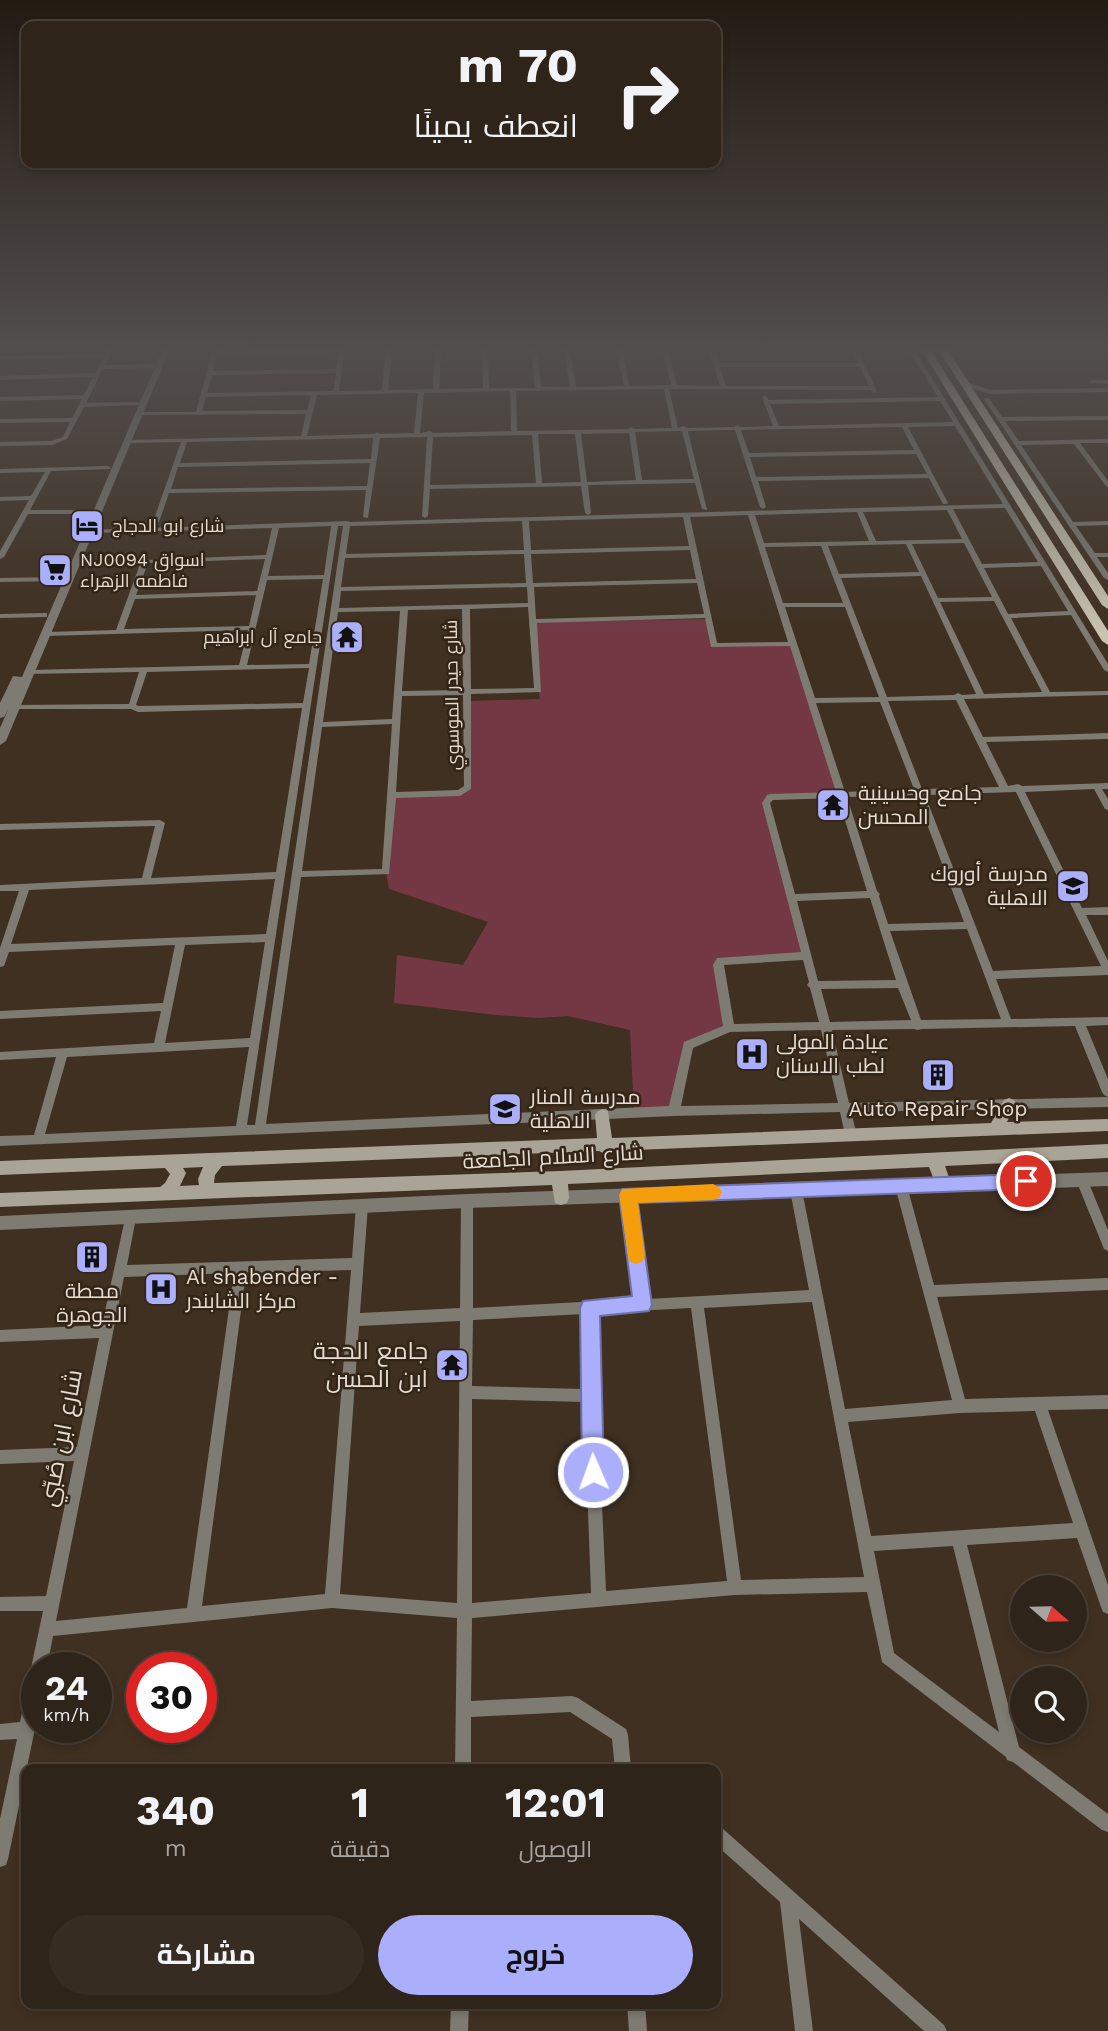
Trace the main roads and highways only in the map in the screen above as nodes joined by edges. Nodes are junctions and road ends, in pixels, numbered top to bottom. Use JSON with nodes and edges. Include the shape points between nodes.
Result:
{"nodes":[{"id":1,"x":984,"y":444,"type":"edge"},
{"id":2,"x":1003,"y":444,"type":"edge"},
{"id":3,"x":1021,"y":447,"type":"road end"},
{"id":4,"x":1008,"y":451,"type":"junction"},
{"id":5,"x":1025,"y":479,"type":"junction"},
{"id":6,"x":1007,"y":480,"type":"junction"},
{"id":7,"x":1041,"y":502,"type":"junction"},
{"id":8,"x":1022,"y":504,"type":"junction"},
{"id":9,"x":1108,"y":605,"type":"edge"},
{"id":10,"x":1108,"y":640,"type":"edge"},
{"id":11,"x":1009,"y":1104,"type":"road end"},
{"id":12,"x":603,"y":1115,"type":"road end"},
{"id":13,"x":1108,"y":1125,"type":"edge"},
{"id":14,"x":996,"y":1129,"type":"junction"},
{"id":15,"x":605,"y":1147,"type":"junction"},
{"id":16,"x":1108,"y":1150,"type":"edge"},
{"id":17,"x":934,"y":1158,"type":"junction"},
{"id":18,"x":218,"y":1160,"type":"junction"},
{"id":19,"x":169,"y":1162,"type":"junction"},
{"id":20,"x":0,"y":1168,"type":"edge"},
{"id":21,"x":560,"y":1178,"type":"junction"},
{"id":22,"x":943,"y":1183,"type":"road end"},
{"id":23,"x":210,"y":1192,"type":"junction"},
{"id":24,"x":163,"y":1194,"type":"junction"},
{"id":25,"x":561,"y":1198,"type":"road end"},
{"id":26,"x":0,"y":1200,"type":"edge"}],
"edges":[{"from":1,"to":6,"type":"main road"},
{"from":2,"to":4,"type":"main road"},
{"from":3,"to":4,"type":"main road"},
{"from":4,"to":5,"type":"main road"},
{"from":5,"to":6,"type":"main road","via":[[1017,483]]},
{"from":5,"to":7,"type":"main road"},
{"from":6,"to":8,"type":"main road"},
{"from":7,"to":8,"type":"main road"},
{"from":7,"to":9,"type":"main road"},
{"from":8,"to":10,"type":"main road"},
{"from":11,"to":14,"type":"main road"},
{"from":12,"to":15,"type":"main road"},
{"from":13,"to":14,"type":"main road","name":"شارع السلام الجامعة"},
{"from":14,"to":15,"type":"main road","name":"شارع السلام الجامعة"},
{"from":15,"to":18,"type":"main road","name":"شارع السلام الجامعة"},
{"from":16,"to":17,"type":"main road","name":"شارع السلام الجامعة"},
{"from":17,"to":21,"type":"main road","name":"شارع السلام الجامعة"},
{"from":17,"to":22,"type":"main road"},
{"from":18,"to":19,"type":"main road","name":"شارع السلام الجامعة"},
{"from":18,"to":23,"type":"main road","via":[[207,1172]]},
{"from":19,"to":20,"type":"main road","name":"شارع السلام الجامعة"},
{"from":19,"to":24,"type":"main road","via":[[178,1173]]},
{"from":21,"to":23,"type":"main road","name":"شارع السلام الجامعة"},
{"from":21,"to":25,"type":"main road"},
{"from":23,"to":24,"type":"main road","name":"شارع السلام الجامعة"},
{"from":24,"to":26,"type":"main road","name":"شارع السلام الجامعة"}]}
